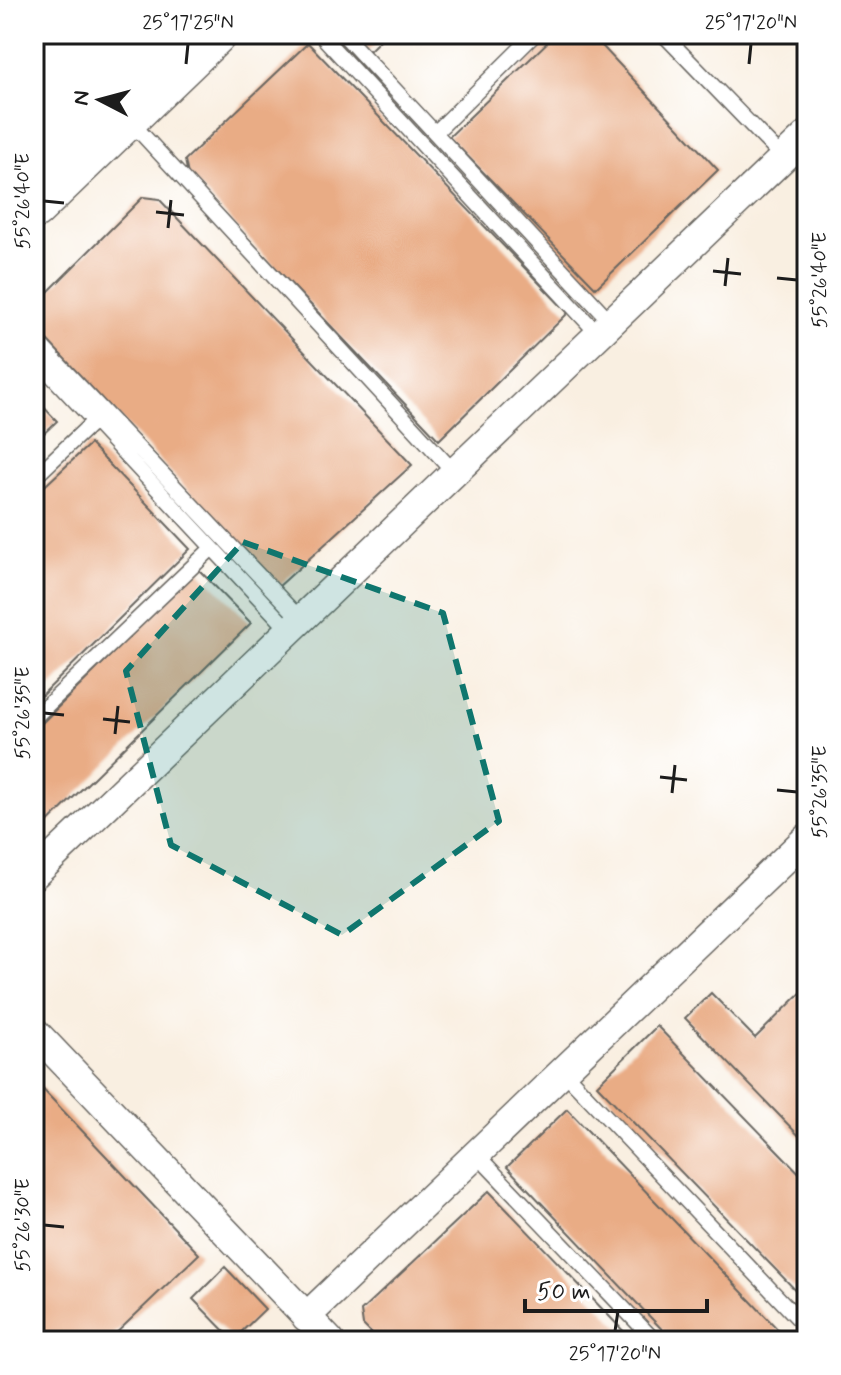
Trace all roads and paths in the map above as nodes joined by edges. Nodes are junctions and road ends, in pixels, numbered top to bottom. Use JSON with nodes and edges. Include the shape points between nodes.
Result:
{"nodes":[{"id":1,"x":68,"y":34,"type":"edge"},
{"id":2,"x":112,"y":34,"type":"edge"},
{"id":3,"x":173,"y":34,"type":"edge"},
{"id":4,"x":216,"y":34,"type":"edge"},
{"id":5,"x":320,"y":34,"type":"edge"},
{"id":6,"x":343,"y":34,"type":"edge"},
{"id":7,"x":535,"y":34,"type":"edge"},
{"id":8,"x":663,"y":34,"type":"edge"},
{"id":9,"x":40,"y":87,"type":"edge"},
{"id":10,"x":128,"y":118,"type":"junction"},
{"id":11,"x":435,"y":133,"type":"junction"},
{"id":12,"x":807,"y":135,"type":"edge"},
{"id":13,"x":783,"y":158,"type":"junction"},
{"id":14,"x":34,"y":165,"type":"edge"},
{"id":15,"x":34,"y":209,"type":"edge"},
{"id":16,"x":605,"y":328,"type":"junction"},
{"id":17,"x":34,"y":338,"type":"edge"},
{"id":18,"x":34,"y":357,"type":"edge"},
{"id":19,"x":94,"y":421,"type":"junction"},
{"id":20,"x":455,"y":473,"type":"junction"},
{"id":21,"x":34,"y":478,"type":"edge"},
{"id":22,"x":212,"y":548,"type":"junction"},
{"id":23,"x":295,"y":625,"type":"junction"},
{"id":24,"x":34,"y":718,"type":"edge"},
{"id":25,"x":807,"y":838,"type":"edge"},
{"id":26,"x":34,"y":875,"type":"edge"},
{"id":27,"x":34,"y":1031,"type":"edge"},
{"id":28,"x":563,"y":1071,"type":"junction"},
{"id":29,"x":476,"y":1154,"type":"junction"},
{"id":30,"x":306,"y":1317,"type":"junction"},
{"id":31,"x":807,"y":1328,"type":"edge"},
{"id":32,"x":330,"y":1341,"type":"edge"},
{"id":33,"x":655,"y":1341,"type":"edge"}],
"edges":[{"from":1,"to":9,"type":"street"},
{"from":2,"to":9,"type":"main road"},
{"from":3,"to":14,"type":"main road"},
{"from":4,"to":10,"type":"street"},
{"from":5,"to":16,"type":"lane"},
{"from":6,"to":11,"type":"lane"},
{"from":7,"to":11,"type":"lane"},
{"from":8,"to":13,"type":"lane"},
{"from":10,"to":15,"type":"street"},
{"from":10,"to":20,"type":"lane"},
{"from":11,"to":16,"type":"lane"},
{"from":12,"to":13,"type":"street"},
{"from":13,"to":16,"type":"street"},
{"from":16,"to":20,"type":"street"},
{"from":17,"to":23,"type":"lane"},
{"from":18,"to":19,"type":"lane"},
{"from":19,"to":21,"type":"lane"},
{"from":19,"to":22,"type":"lane"},
{"from":20,"to":23,"type":"street"},
{"from":22,"to":23,"type":"lane"},
{"from":22,"to":24,"type":"lane"},
{"from":23,"to":26,"type":"street"},
{"from":25,"to":28,"type":"street"},
{"from":27,"to":30,"type":"street"},
{"from":28,"to":29,"type":"street"},
{"from":28,"to":31,"type":"lane"},
{"from":29,"to":30,"type":"street"},
{"from":29,"to":33,"type":"lane"},
{"from":30,"to":32,"type":"street"}]}
